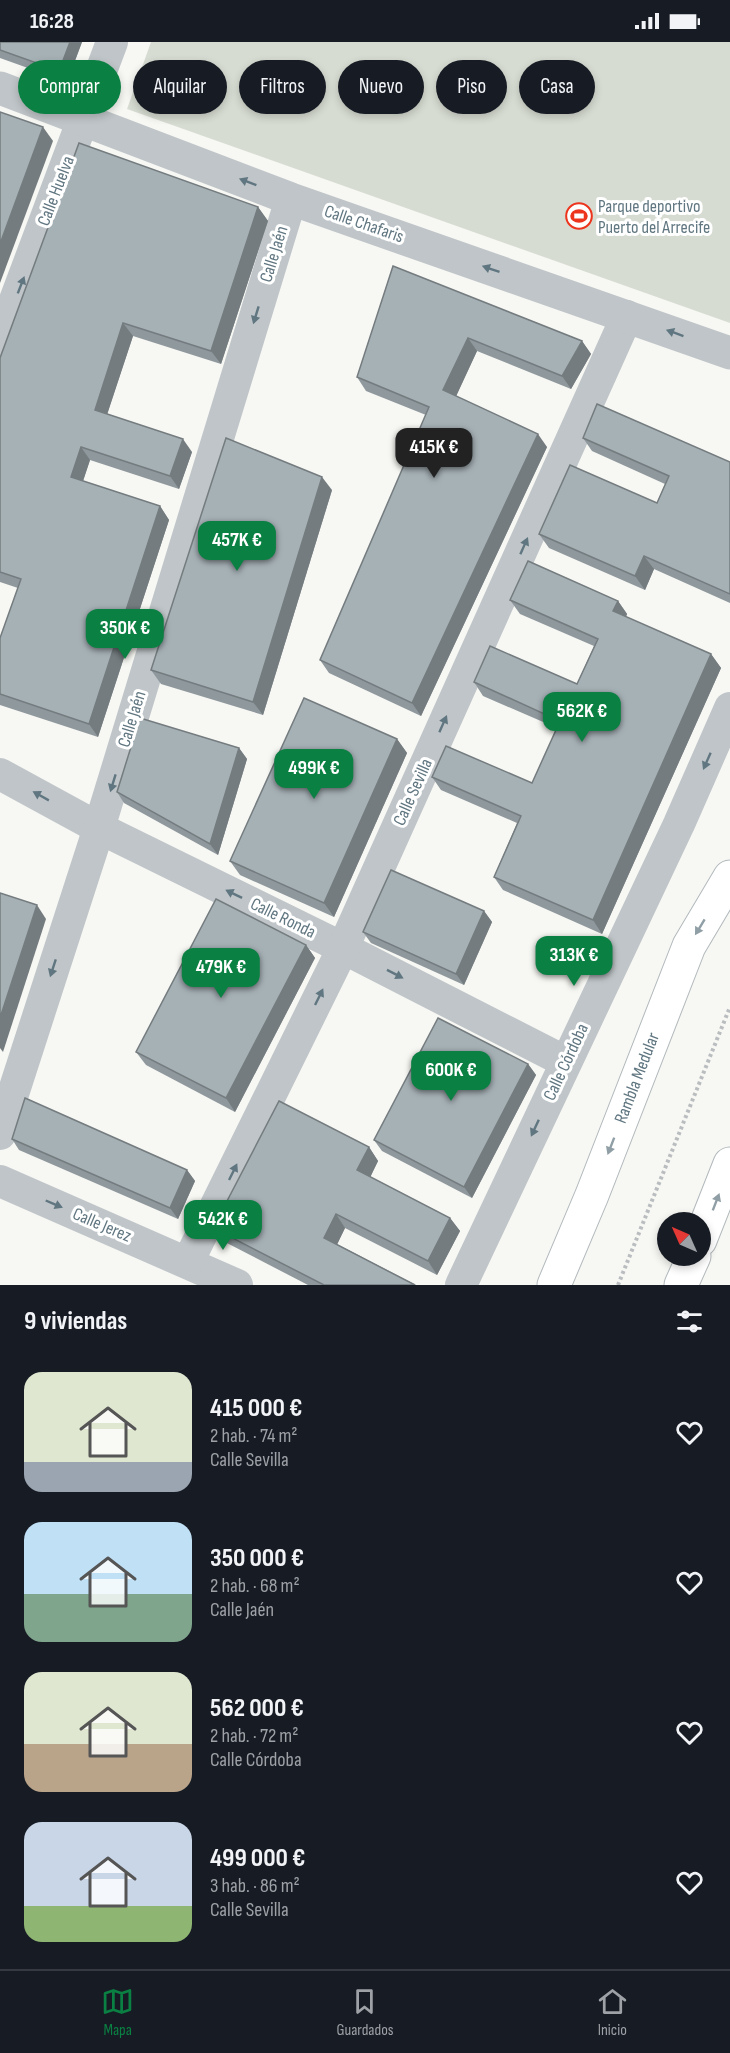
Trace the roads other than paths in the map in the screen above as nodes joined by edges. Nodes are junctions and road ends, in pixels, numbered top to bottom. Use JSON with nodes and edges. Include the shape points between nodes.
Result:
{"nodes":[{"id":1,"x":112,"y":42,"type":"edge"},
{"id":2,"x":0,"y":88,"type":"edge"},
{"id":3,"x":83,"y":120,"type":"junction"},
{"id":4,"x":291,"y":199,"type":"junction"},
{"id":5,"x":627,"y":316,"type":"junction"},
{"id":6,"x":0,"y":340,"type":"edge"},
{"id":7,"x":730,"y":353,"type":"edge"},
{"id":8,"x":730,"y":708,"type":"edge"},
{"id":9,"x":0,"y":774,"type":"edge"},
{"id":10,"x":99,"y":828,"type":"junction"},
{"id":11,"x":730,"y":877,"type":"edge"},
{"id":12,"x":343,"y":948,"type":"junction"},
{"id":13,"x":566,"y":1062,"type":"junction"},
{"id":14,"x":0,"y":1134,"type":"edge"},
{"id":15,"x":730,"y":1164,"type":"edge"},
{"id":16,"x":0,"y":1181,"type":"edge"},
{"id":17,"x":711,"y":1212,"type":"edge"},
{"id":18,"x":188,"y":1262,"type":"junction"},
{"id":19,"x":690,"y":1266,"type":"edge"},
{"id":20,"x":237,"y":1285,"type":"edge"},
{"id":21,"x":461,"y":1285,"type":"edge"},
{"id":22,"x":554,"y":1285,"type":"edge"},
{"id":23,"x":681,"y":1285,"type":"edge"}],
"edges":[{"from":1,"to":3,"type":"street","name":"Calle Huelva"},
{"from":2,"to":3,"type":"street","name":"Calle Chafaris"},
{"from":4,"to":3,"type":"street","name":"Calle Chafaris","one_way":true},
{"from":6,"to":3,"type":"street","name":"Calle Huelva","one_way":true},
{"from":5,"to":4,"type":"street","name":"Calle Chafaris","one_way":true},
{"from":4,"to":10,"type":"street","name":"Calle Jaén","one_way":true},
{"from":7,"to":5,"type":"street","name":"Calle Chafaris","one_way":true},
{"from":12,"to":5,"type":"street","name":"Calle Sevilla","one_way":true},
{"from":8,"to":13,"type":"street","name":"Calle Córdoba","one_way":true},
{"from":10,"to":9,"type":"street","name":"Calle Ronda","one_way":true},
{"from":12,"to":10,"type":"street","name":"Calle Ronda","one_way":true},
{"from":10,"to":14,"type":"street","name":"Calle Jaén","one_way":true},
{"from":11,"to":22,"type":"main road","name":"Rambla Medular","one_way":true,"via":[[689,946]]},
{"from":12,"to":13,"type":"street","name":"Calle Ronda","one_way":true},
{"from":18,"to":12,"type":"street","name":"Calle Sevilla","one_way":true},
{"from":13,"to":21,"type":"street","name":"Calle Córdoba","one_way":true},
{"from":17,"to":15,"type":"main road","one_way":true},
{"from":16,"to":18,"type":"street","name":"Calle Jerez","one_way":true},
{"from":18,"to":20,"type":"street","name":"Calle Jerez"},
{"from":19,"to":23,"type":"main road"}]}
